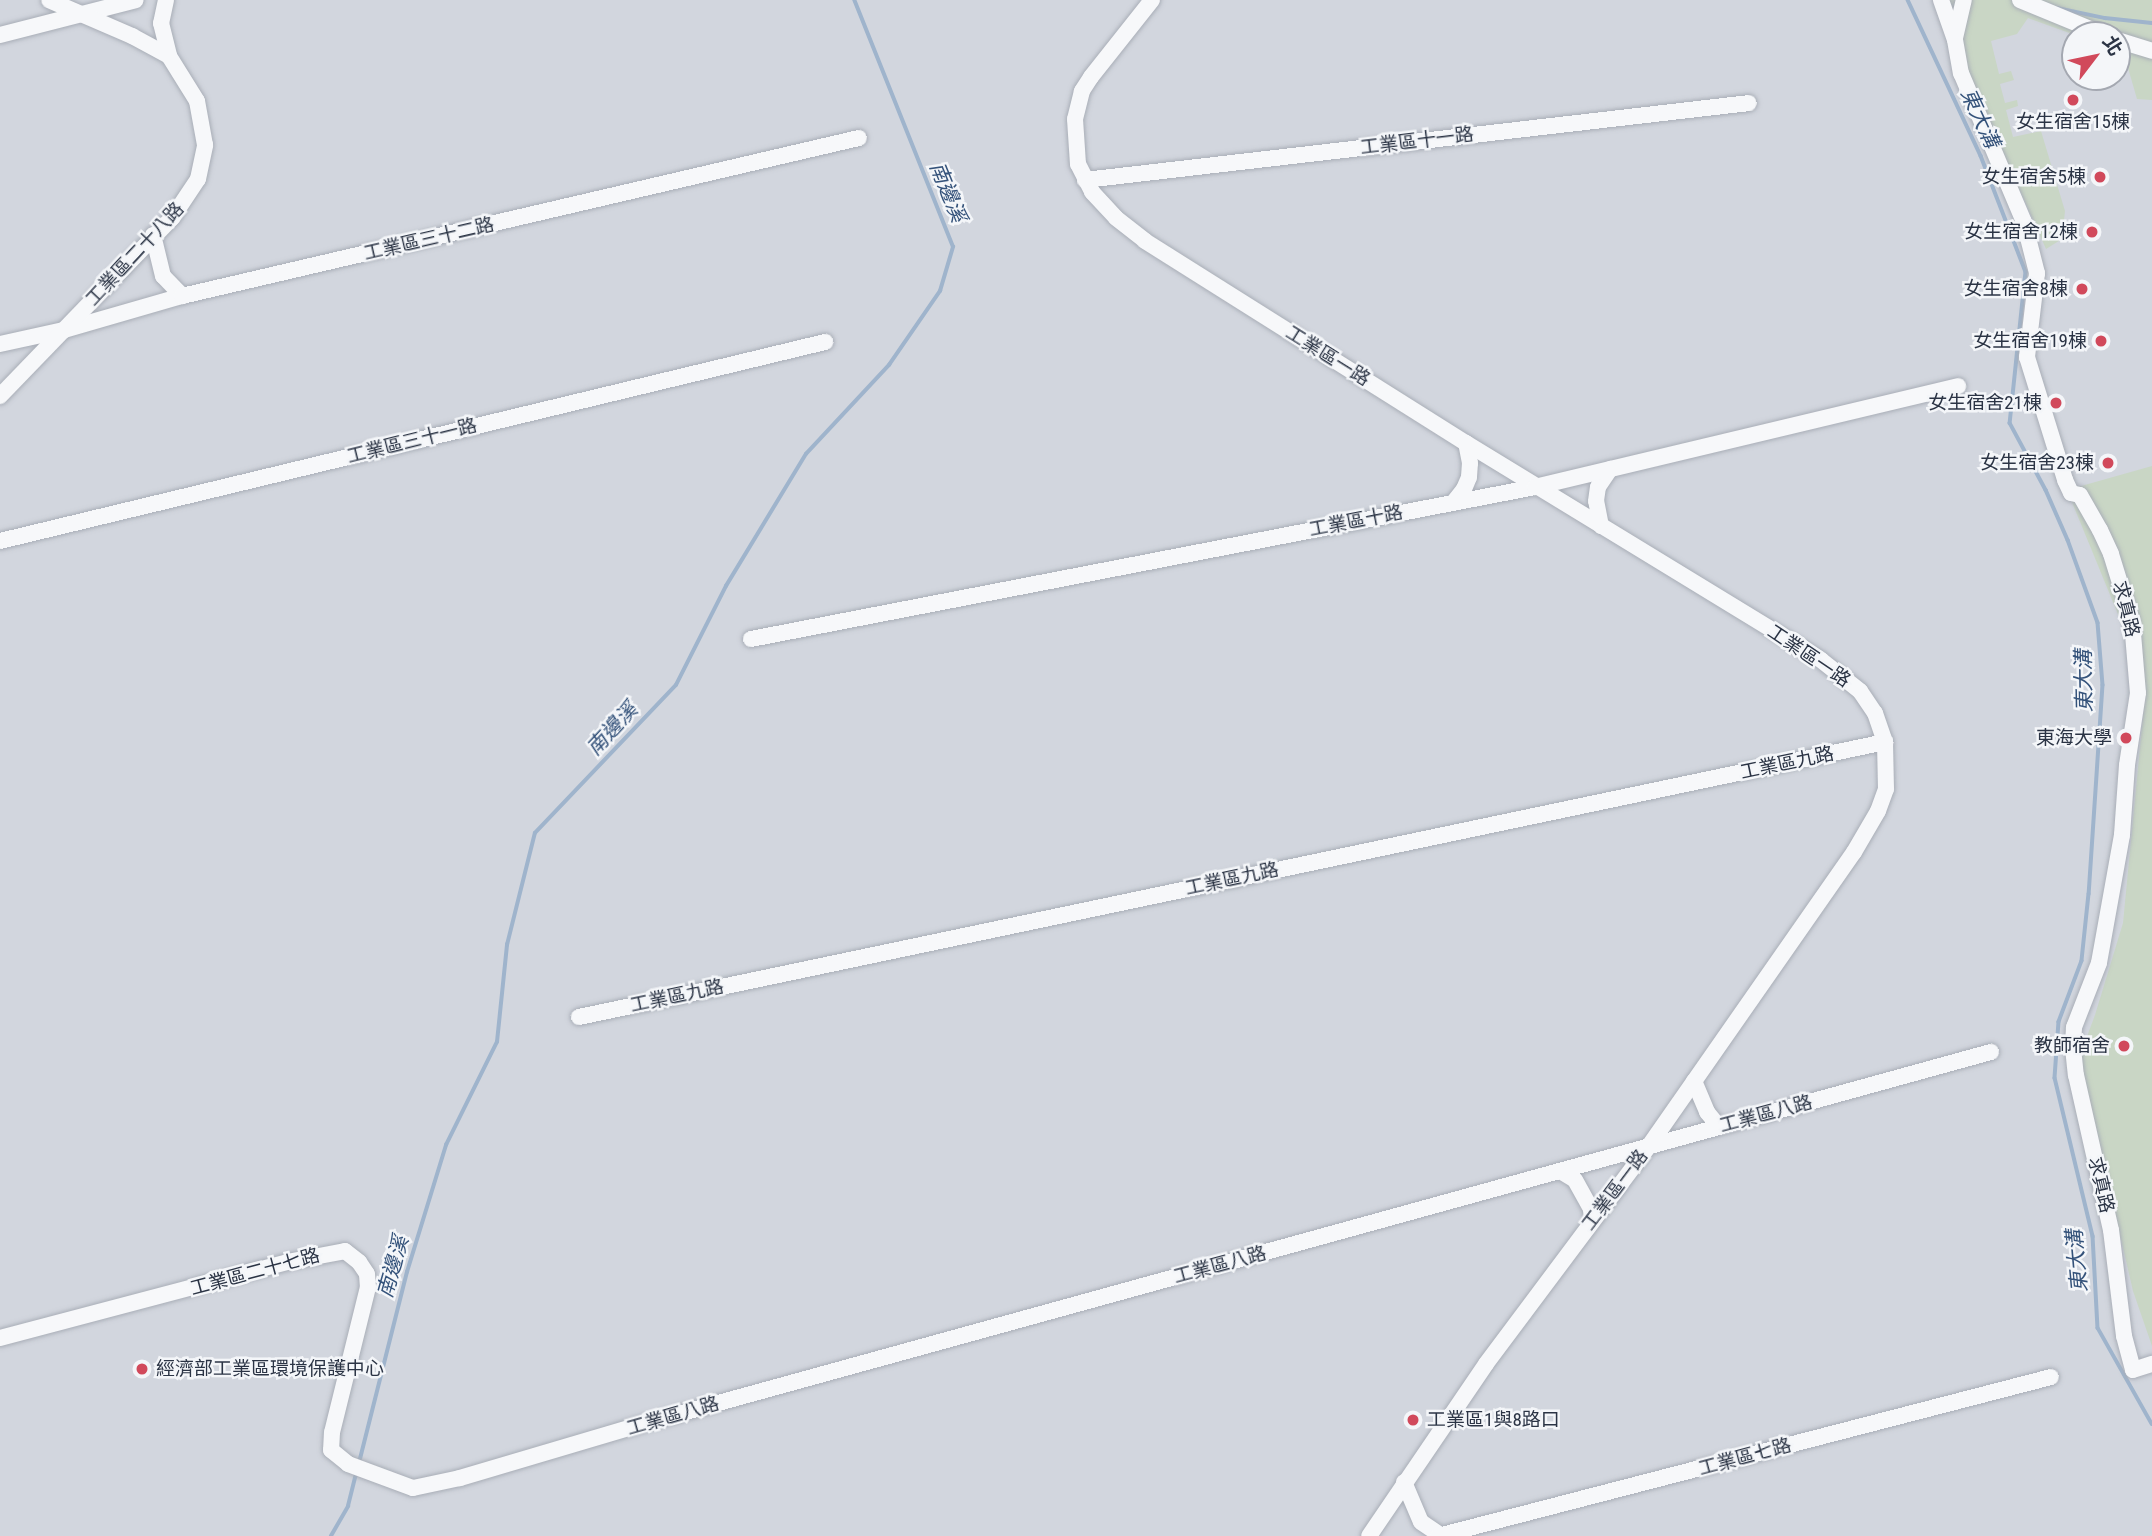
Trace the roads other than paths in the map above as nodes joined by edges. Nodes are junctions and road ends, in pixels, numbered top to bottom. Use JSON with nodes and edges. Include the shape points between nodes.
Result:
{"nodes":[{"id":1,"x":49,"y":0,"type":"edge"},
{"id":2,"x":136,"y":0,"type":"edge"},
{"id":3,"x":166,"y":0,"type":"edge"},
{"id":4,"x":1152,"y":0,"type":"edge"},
{"id":5,"x":1941,"y":0,"type":"edge"},
{"id":6,"x":1964,"y":0,"type":"edge"},
{"id":7,"x":2024,"y":2,"type":"edge"},
{"id":8,"x":81,"y":15,"type":"junction"},
{"id":9,"x":2071,"y":21,"type":"edge"},
{"id":10,"x":0,"y":35,"type":"edge"},
{"id":11,"x":1955,"y":40,"type":"junction"},
{"id":12,"x":2131,"y":44,"type":"edge"},
{"id":13,"x":2152,"y":51,"type":"edge"},
{"id":14,"x":169,"y":57,"type":"junction"},
{"id":15,"x":1749,"y":103,"type":"dead end"},
{"id":16,"x":859,"y":138,"type":"dead end"},
{"id":17,"x":1085,"y":180,"type":"junction"},
{"id":18,"x":153,"y":235,"type":"junction"},
{"id":19,"x":182,"y":296,"type":"junction"},
{"id":20,"x":64,"y":330,"type":"junction"},
{"id":21,"x":825,"y":342,"type":"dead end"},
{"id":22,"x":0,"y":344,"type":"edge"},
{"id":23,"x":1958,"y":386,"type":"dead end"},
{"id":24,"x":0,"y":396,"type":"edge"},
{"id":25,"x":1466,"y":443,"type":"junction"},
{"id":26,"x":1610,"y":469,"type":"junction"},
{"id":27,"x":1535,"y":487,"type":"junction"},
{"id":28,"x":1452,"y":503,"type":"junction"},
{"id":29,"x":1601,"y":526,"type":"junction"},
{"id":30,"x":0,"y":541,"type":"edge"},
{"id":31,"x":751,"y":639,"type":"dead end"},
{"id":32,"x":1885,"y":742,"type":"junction"},
{"id":33,"x":579,"y":1017,"type":"dead end"},
{"id":34,"x":1991,"y":1052,"type":"dead end"},
{"id":35,"x":1694,"y":1081,"type":"junction"},
{"id":36,"x":1719,"y":1127,"type":"junction"},
{"id":37,"x":1649,"y":1146,"type":"junction"},
{"id":38,"x":1560,"y":1171,"type":"junction"},
{"id":39,"x":1592,"y":1220,"type":"junction"},
{"id":40,"x":0,"y":1338,"type":"edge"},
{"id":41,"x":2152,"y":1364,"type":"edge"},
{"id":42,"x":2051,"y":1377,"type":"dead end"},
{"id":43,"x":331,"y":1450,"type":"joint"},
{"id":44,"x":1404,"y":1482,"type":"junction"},
{"id":45,"x":1369,"y":1536,"type":"edge"},
{"id":46,"x":1439,"y":1536,"type":"edge"}],
"edges":[{"from":1,"to":8,"type":"street","name":"工業區二十八路"},
{"from":2,"to":8,"type":"street"},
{"from":3,"to":14,"type":"street","via":[[161,23]]},
{"from":4,"to":17,"type":"street","name":"工業區一路","via":[[1082,91],[1075,134]]},
{"from":5,"to":11,"type":"street","name":"求真路"},
{"from":6,"to":11,"type":"street"},
{"from":7,"to":9,"type":"street"},
{"from":8,"to":10,"type":"street"},
{"from":8,"to":14,"type":"street","name":"工業區二十八路"},
{"from":11,"to":41,"type":"street","name":"求真路","via":[[1961,73],[2024,222],[2037,273],[2027,356],[2065,480],[2071,493],[2080,495],[2111,554],[2132,622],[2138,693],[2122,835],[2099,963],[2074,1027],[2073,1048],[2111,1230],[2119,1309],[2133,1370]]},
{"from":12,"to":13,"type":"street"},
{"from":14,"to":18,"type":"street","name":"工業區二十八路","via":[[197,101],[205,145],[191,192]]},
{"from":15,"to":17,"type":"street","name":"工業區十一路"},
{"from":16,"to":19,"type":"street","name":"工業區三十二路"},
{"from":17,"to":25,"type":"street","name":"工業區一路","via":[[1108,211],[1145,242]]},
{"from":18,"to":19,"type":"street","via":[[163,276]]},
{"from":18,"to":20,"type":"street","name":"工業區二十八路"},
{"from":19,"to":20,"type":"street","name":"工業區三十二路"},
{"from":20,"to":22,"type":"street","name":"工業區三十二路"},
{"from":20,"to":24,"type":"street","name":"工業區二十八路"},
{"from":21,"to":30,"type":"street","name":"工業區三十一路"},
{"from":23,"to":26,"type":"street","name":"工業區十路"},
{"from":25,"to":27,"type":"street","name":"工業區一路"},
{"from":25,"to":28,"type":"street","via":[[1469,478]]},
{"from":26,"to":27,"type":"street","name":"工業區十路"},
{"from":26,"to":29,"type":"street","via":[[1598,487]]},
{"from":27,"to":28,"type":"street","name":"工業區十路"},
{"from":27,"to":29,"type":"street","name":"工業區一路"},
{"from":28,"to":31,"type":"street","name":"工業區十路"},
{"from":29,"to":32,"type":"street","name":"工業區一路","via":[[1821,660],[1860,691],[1875,713]]},
{"from":32,"to":33,"type":"street","name":"工業區九路"},
{"from":32,"to":35,"type":"street","name":"工業區一路","via":[[1886,789],[1878,811]]},
{"from":34,"to":36,"type":"street","name":"工業區八路"},
{"from":35,"to":36,"type":"street","via":[[1703,1106]]},
{"from":35,"to":37,"type":"street","name":"工業區一路"},
{"from":36,"to":37,"type":"street","name":"工業區八路"},
{"from":37,"to":38,"type":"street","name":"工業區八路"},
{"from":37,"to":39,"type":"street","name":"工業區一路"},
{"from":38,"to":39,"type":"street","via":[[1575,1180],[1587,1199]]},
{"from":38,"to":43,"type":"street","name":"工業區八路","via":[[413,1488],[348,1464]]},
{"from":39,"to":44,"type":"street","name":"工業區一路"},
{"from":40,"to":43,"type":"street","name":"工業區二十七路","via":[[287,1262],[345,1251],[367,1274],[368,1287]]},
{"from":42,"to":46,"type":"street","name":"工業區七路"},
{"from":44,"to":45,"type":"street","name":"工業區一路"},
{"from":44,"to":46,"type":"street","via":[[1421,1522]]}]}
